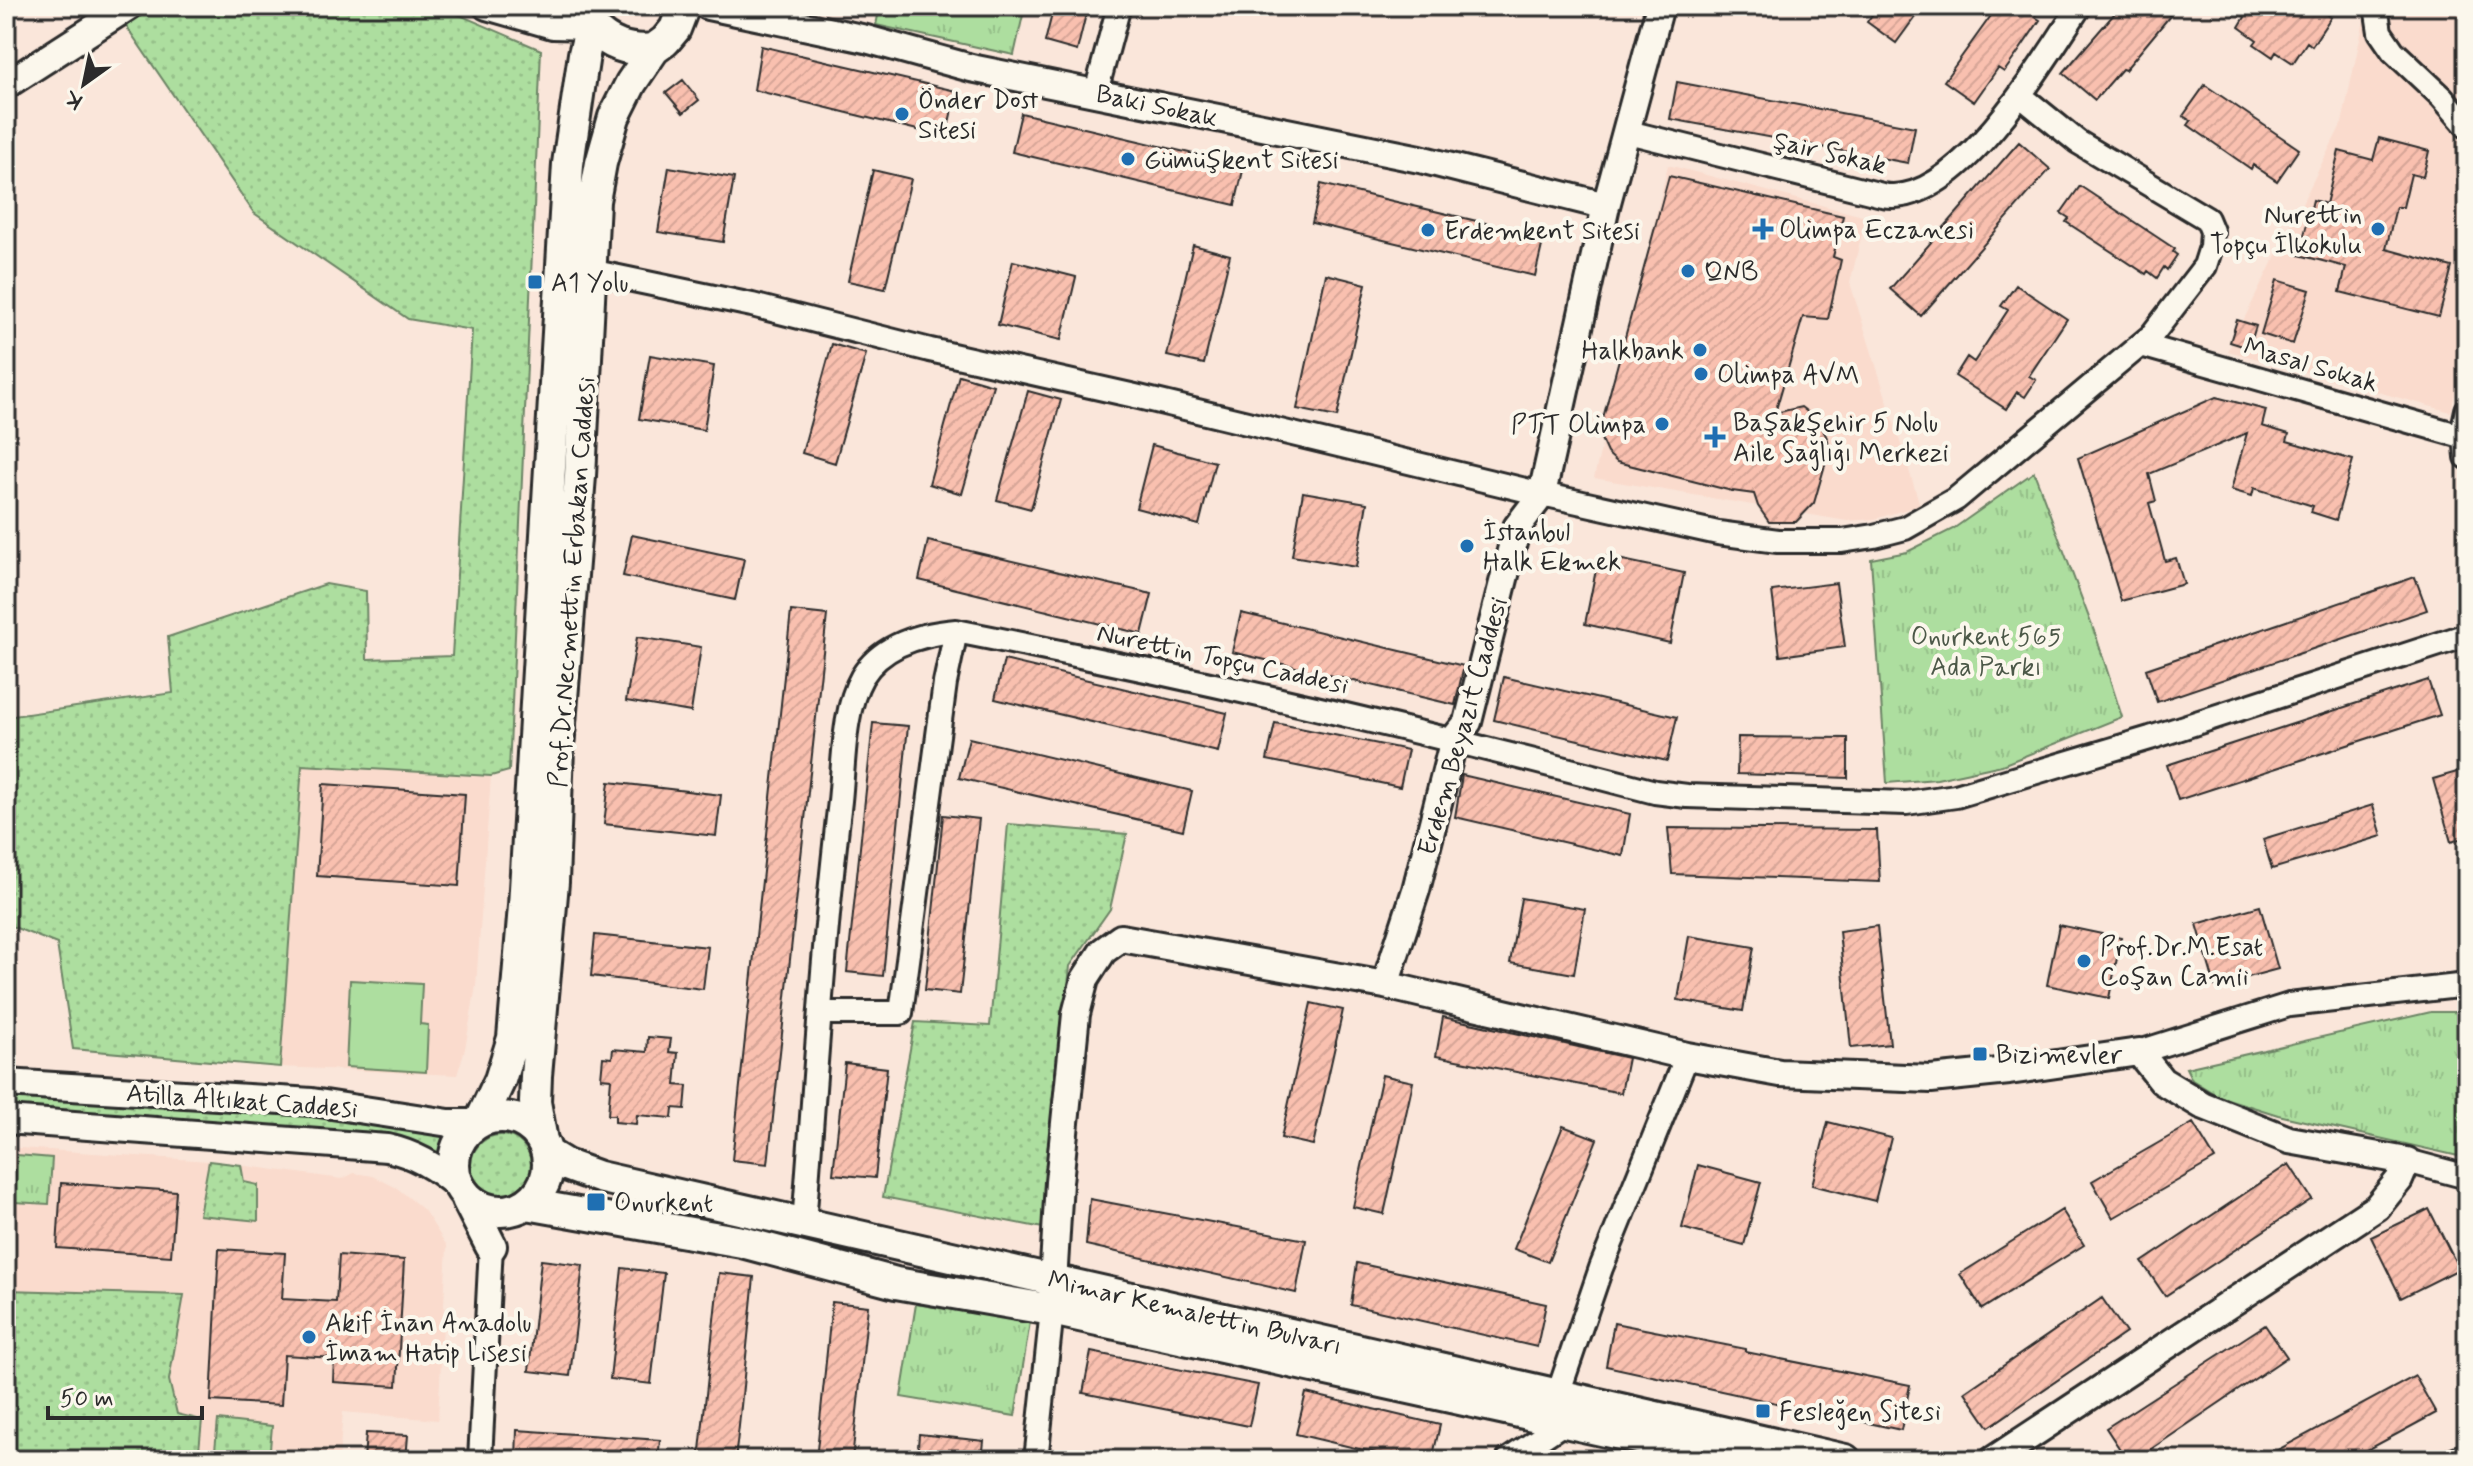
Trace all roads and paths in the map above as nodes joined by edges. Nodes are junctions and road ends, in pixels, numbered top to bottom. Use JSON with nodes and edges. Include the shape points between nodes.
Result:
{"nodes":[{"id":1,"x":97,"y":6,"type":"edge"},
{"id":2,"x":129,"y":6,"type":"edge"},
{"id":3,"x":487,"y":6,"type":"edge"},
{"id":4,"x":684,"y":6,"type":"edge"},
{"id":5,"x":708,"y":6,"type":"edge"},
{"id":6,"x":1119,"y":6,"type":"edge"},
{"id":7,"x":1660,"y":6,"type":"edge"},
{"id":8,"x":2080,"y":6,"type":"edge"},
{"id":9,"x":2376,"y":6,"type":"edge"},
{"id":10,"x":591,"y":16,"type":"edge"},
{"id":11,"x":60,"y":40,"type":"junction"},
{"id":12,"x":660,"y":45,"type":"junction"},
{"id":13,"x":6,"y":66,"type":"edge"},
{"id":14,"x":6,"y":85,"type":"edge"},
{"id":15,"x":1096,"y":92,"type":"junction"},
{"id":16,"x":2021,"y":96,"type":"junction"},
{"id":17,"x":2467,"y":126,"type":"edge"},
{"id":18,"x":1628,"y":132,"type":"junction"},
{"id":19,"x":1606,"y":206,"type":"junction"},
{"id":20,"x":590,"y":271,"type":"junction"},
{"id":21,"x":2141,"y":345,"type":"junction"},
{"id":22,"x":2467,"y":410,"type":"edge"},
{"id":23,"x":2466,"y":447,"type":"edge"},
{"id":24,"x":1542,"y":494,"type":"junction"},
{"id":25,"x":956,"y":631,"type":"junction"},
{"id":26,"x":2467,"y":635,"type":"edge"},
{"id":27,"x":1454,"y":739,"type":"junction"},
{"id":28,"x":1385,"y":985,"type":"junction"},
{"id":29,"x":2467,"y":985,"type":"edge"},
{"id":30,"x":821,"y":1013,"type":"junction"},
{"id":31,"x":2139,"y":1052,"type":"junction"},
{"id":32,"x":1687,"y":1056,"type":"junction"},
{"id":33,"x":6,"y":1083,"type":"edge"},
{"id":34,"x":6,"y":1120,"type":"edge"},
{"id":35,"x":479,"y":1122,"type":"junction"},
{"id":36,"x":545,"y":1148,"type":"junction"},
{"id":37,"x":2407,"y":1161,"type":"junction"},
{"id":38,"x":2467,"y":1177,"type":"edge"},
{"id":39,"x":463,"y":1192,"type":"junction"},
{"id":40,"x":522,"y":1207,"type":"junction"},
{"id":41,"x":804,"y":1224,"type":"junction"},
{"id":42,"x":491,"y":1246,"type":"junction"},
{"id":43,"x":1052,"y":1296,"type":"junction"},
{"id":44,"x":1561,"y":1408,"type":"junction"},
{"id":45,"x":2467,"y":1454,"type":"edge"},
{"id":46,"x":480,"y":1460,"type":"edge"},
{"id":47,"x":1036,"y":1460,"type":"edge"},
{"id":48,"x":1508,"y":1460,"type":"edge"},
{"id":49,"x":1739,"y":1460,"type":"edge"},
{"id":50,"x":1845,"y":1460,"type":"edge"},
{"id":51,"x":1993,"y":1460,"type":"edge"},
{"id":52,"x":2453,"y":1460,"type":"edge"}],
"edges":[{"from":1,"to":11,"type":"street"},
{"from":2,"to":11,"type":"street"},
{"from":3,"to":10,"type":"street","via":[[553,25]]},
{"from":4,"to":12,"type":"main road","name":"Prof.Dr.Necmettin Erbakan Caddesi","via":[[675,29]]},
{"from":5,"to":15,"type":"street","name":"Baki Sokak"},
{"from":6,"to":15,"type":"street"},
{"from":7,"to":18,"type":"street","name":"Erdem Beyazıt Caddesi"},
{"from":8,"to":16,"type":"street","name":"Şair Sokak"},
{"from":9,"to":17,"type":"street","via":[[2380,32],[2393,51]]},
{"from":10,"to":12,"type":"main road","via":[[604,38],[627,50]]},
{"from":10,"to":35,"type":"main road","name":"Prof.Dr.Necmettin Erbakan Caddesi","via":[[568,164],[513,1038]]},
{"from":11,"to":13,"type":"street"},
{"from":11,"to":14,"type":"street"},
{"from":12,"to":20,"type":"main road","name":"Prof.Dr.Necmettin Erbakan Caddesi","via":[[614,117],[594,201]]},
{"from":15,"to":19,"type":"street","name":"Baki Sokak","via":[[1420,159]]},
{"from":16,"to":18,"type":"street","name":"Şair Sokak","via":[[1959,163],[1910,195],[1882,195]]},
{"from":16,"to":21,"type":"street","via":[[2078,142],[2207,219],[2212,231],[2205,266]]},
{"from":18,"to":19,"type":"street","name":"Erdem Beyazıt Caddesi"},
{"from":19,"to":24,"type":"street","name":"Erdem Beyazıt Caddesi"},
{"from":20,"to":24,"type":"street"},
{"from":20,"to":36,"type":"main road","name":"Prof.Dr.Necmettin Erbakan Caddesi","via":[[536,1076],[535,1102]]},
{"from":21,"to":23,"type":"street","name":"Masal Sokak"},
{"from":21,"to":24,"type":"street","via":[[1956,499],[1905,528],[1874,536],[1842,541],[1764,539]]},
{"from":22,"to":23,"type":"street"},
{"from":24,"to":27,"type":"street","name":"Erdem Beyazıt Caddesi","via":[[1517,527],[1468,722]]},
{"from":25,"to":27,"type":"street","name":"Nurettin Topçu Caddesi"},
{"from":25,"to":30,"type":"street","name":"Nurettin Topçu Caddesi","via":[[926,634],[880,657],[863,675],[851,700]]},
{"from":25,"to":30,"type":"street","via":[[901,1013]]},
{"from":26,"to":27,"type":"street","name":"Nurettin Topçu Caddesi","via":[[2123,746],[1956,796],[1906,803],[1676,795]]},
{"from":27,"to":28,"type":"street","name":"Erdem Beyazıt Caddesi","via":[[1416,890]]},
{"from":28,"to":32,"type":"street"},
{"from":28,"to":43,"type":"street","via":[[1121,938],[1103,951],[1085,979],[1076,1014]]},
{"from":29,"to":31,"type":"street","via":[[2289,1005]]},
{"from":30,"to":41,"type":"street","name":"Nurettin Topçu Caddesi"},
{"from":31,"to":32,"type":"street","via":[[1931,1079],[1780,1073]]},
{"from":31,"to":37,"type":"street","via":[[2162,1081],[2202,1105],[2289,1140]]},
{"from":32,"to":44,"type":"street","via":[[1601,1268]]},
{"from":33,"to":35,"type":"street","name":"Atilla Altıkat Caddesi","via":[[312,1102],[449,1123]]},
{"from":34,"to":39,"type":"street","name":"Atilla Altıkat Caddesi","via":[[387,1148],[418,1157]]},
{"from":35,"to":36,"type":"main road","via":[[505,1117],[520,1121],[533,1129]]},
{"from":35,"to":39,"type":"main road","via":[[455,1151],[453,1162]]},
{"from":36,"to":40,"type":"main road","via":[[544,1184]]},
{"from":36,"to":41,"type":"main road","name":"Mimar Kemalettin Bulvarı","via":[[566,1165],[599,1177]]},
{"from":37,"to":38,"type":"street"},
{"from":37,"to":51,"type":"street","via":[[2377,1207]]},
{"from":39,"to":40,"type":"main road","via":[[494,1212]]},
{"from":39,"to":42,"type":"main road"},
{"from":40,"to":42,"type":"main road"},
{"from":40,"to":43,"type":"main road","name":"Mimar Kemalettin Bulvarı","via":[[742,1242],[896,1283]]},
{"from":41,"to":43,"type":"main road","name":"Mimar Kemalettin Bulvarı"},
{"from":42,"to":46,"type":"street"},
{"from":43,"to":44,"type":"main road"},
{"from":43,"to":47,"type":"street"},
{"from":44,"to":48,"type":"street"},
{"from":44,"to":49,"type":"main road"},
{"from":44,"to":50,"type":"main road"},
{"from":45,"to":52,"type":"street"}]}
